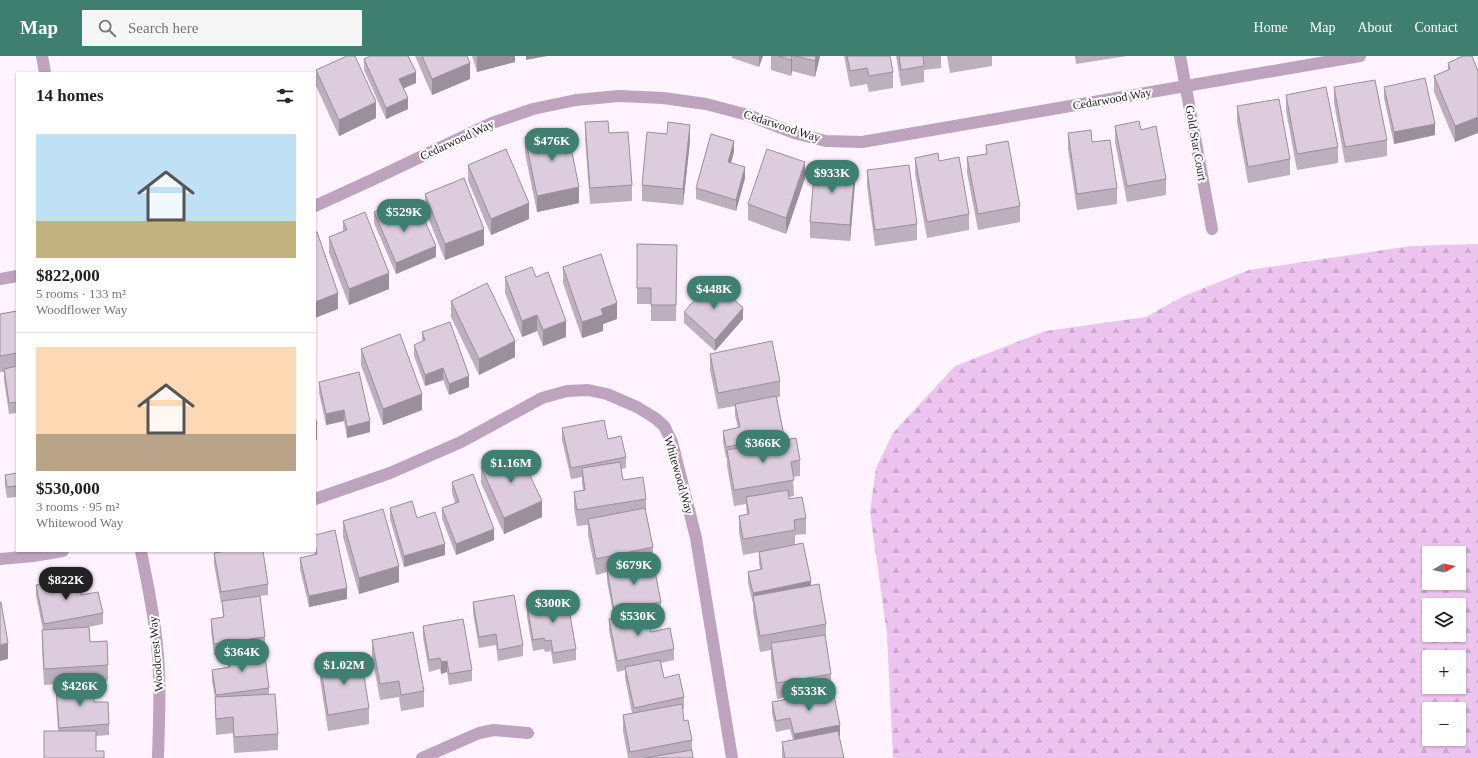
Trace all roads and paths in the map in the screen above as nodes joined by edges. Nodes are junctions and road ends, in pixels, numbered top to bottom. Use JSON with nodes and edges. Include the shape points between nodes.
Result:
{"nodes":[{"id":1,"x":42,"y":56,"type":"edge"},
{"id":2,"x":1180,"y":56,"type":"edge"},
{"id":3,"x":1360,"y":56,"type":"edge"},
{"id":4,"x":45,"y":72,"type":"edge"},
{"id":5,"x":1185,"y":86,"type":"junction"},
{"id":6,"x":316,"y":206,"type":"edge"},
{"id":7,"x":1212,"y":229,"type":"dead end"},
{"id":8,"x":16,"y":276,"type":"edge"},
{"id":9,"x":0,"y":279,"type":"edge"},
{"id":10,"x":316,"y":499,"type":"edge"},
{"id":11,"x":57,"y":552,"type":"edge"},
{"id":12,"x":141,"y":552,"type":"edge"},
{"id":13,"x":0,"y":559,"type":"edge"},
{"id":14,"x":528,"y":733,"type":"dead end"},
{"id":15,"x":158,"y":758,"type":"edge"},
{"id":16,"x":422,"y":758,"type":"edge"},
{"id":17,"x":732,"y":758,"type":"edge"}],
"edges":[{"from":1,"to":4,"type":"street"},
{"from":2,"to":5,"type":"street","name":"Gold Star Court"},
{"from":3,"to":5,"type":"street","name":"Cedarwood Way"},
{"from":5,"to":6,"type":"street","name":"Cedarwood Way","via":[[862,142],[826,141],[706,104],[663,98],[619,96],[576,100],[533,109],[492,123]]},
{"from":5,"to":7,"type":"street","name":"Gold Star Court"},
{"from":8,"to":9,"type":"street"},
{"from":10,"to":17,"type":"street","name":"Whitewood Way","via":[[390,472],[461,442],[542,398],[567,391],[588,390],[607,394],[655,418],[664,426],[672,442],[696,538]]},
{"from":11,"to":13,"type":"street"},
{"from":12,"to":15,"type":"street","name":"Woodcrest Way","via":[[157,645],[160,721]]},
{"from":14,"to":16,"type":"street","via":[[494,730],[479,733]]}]}
